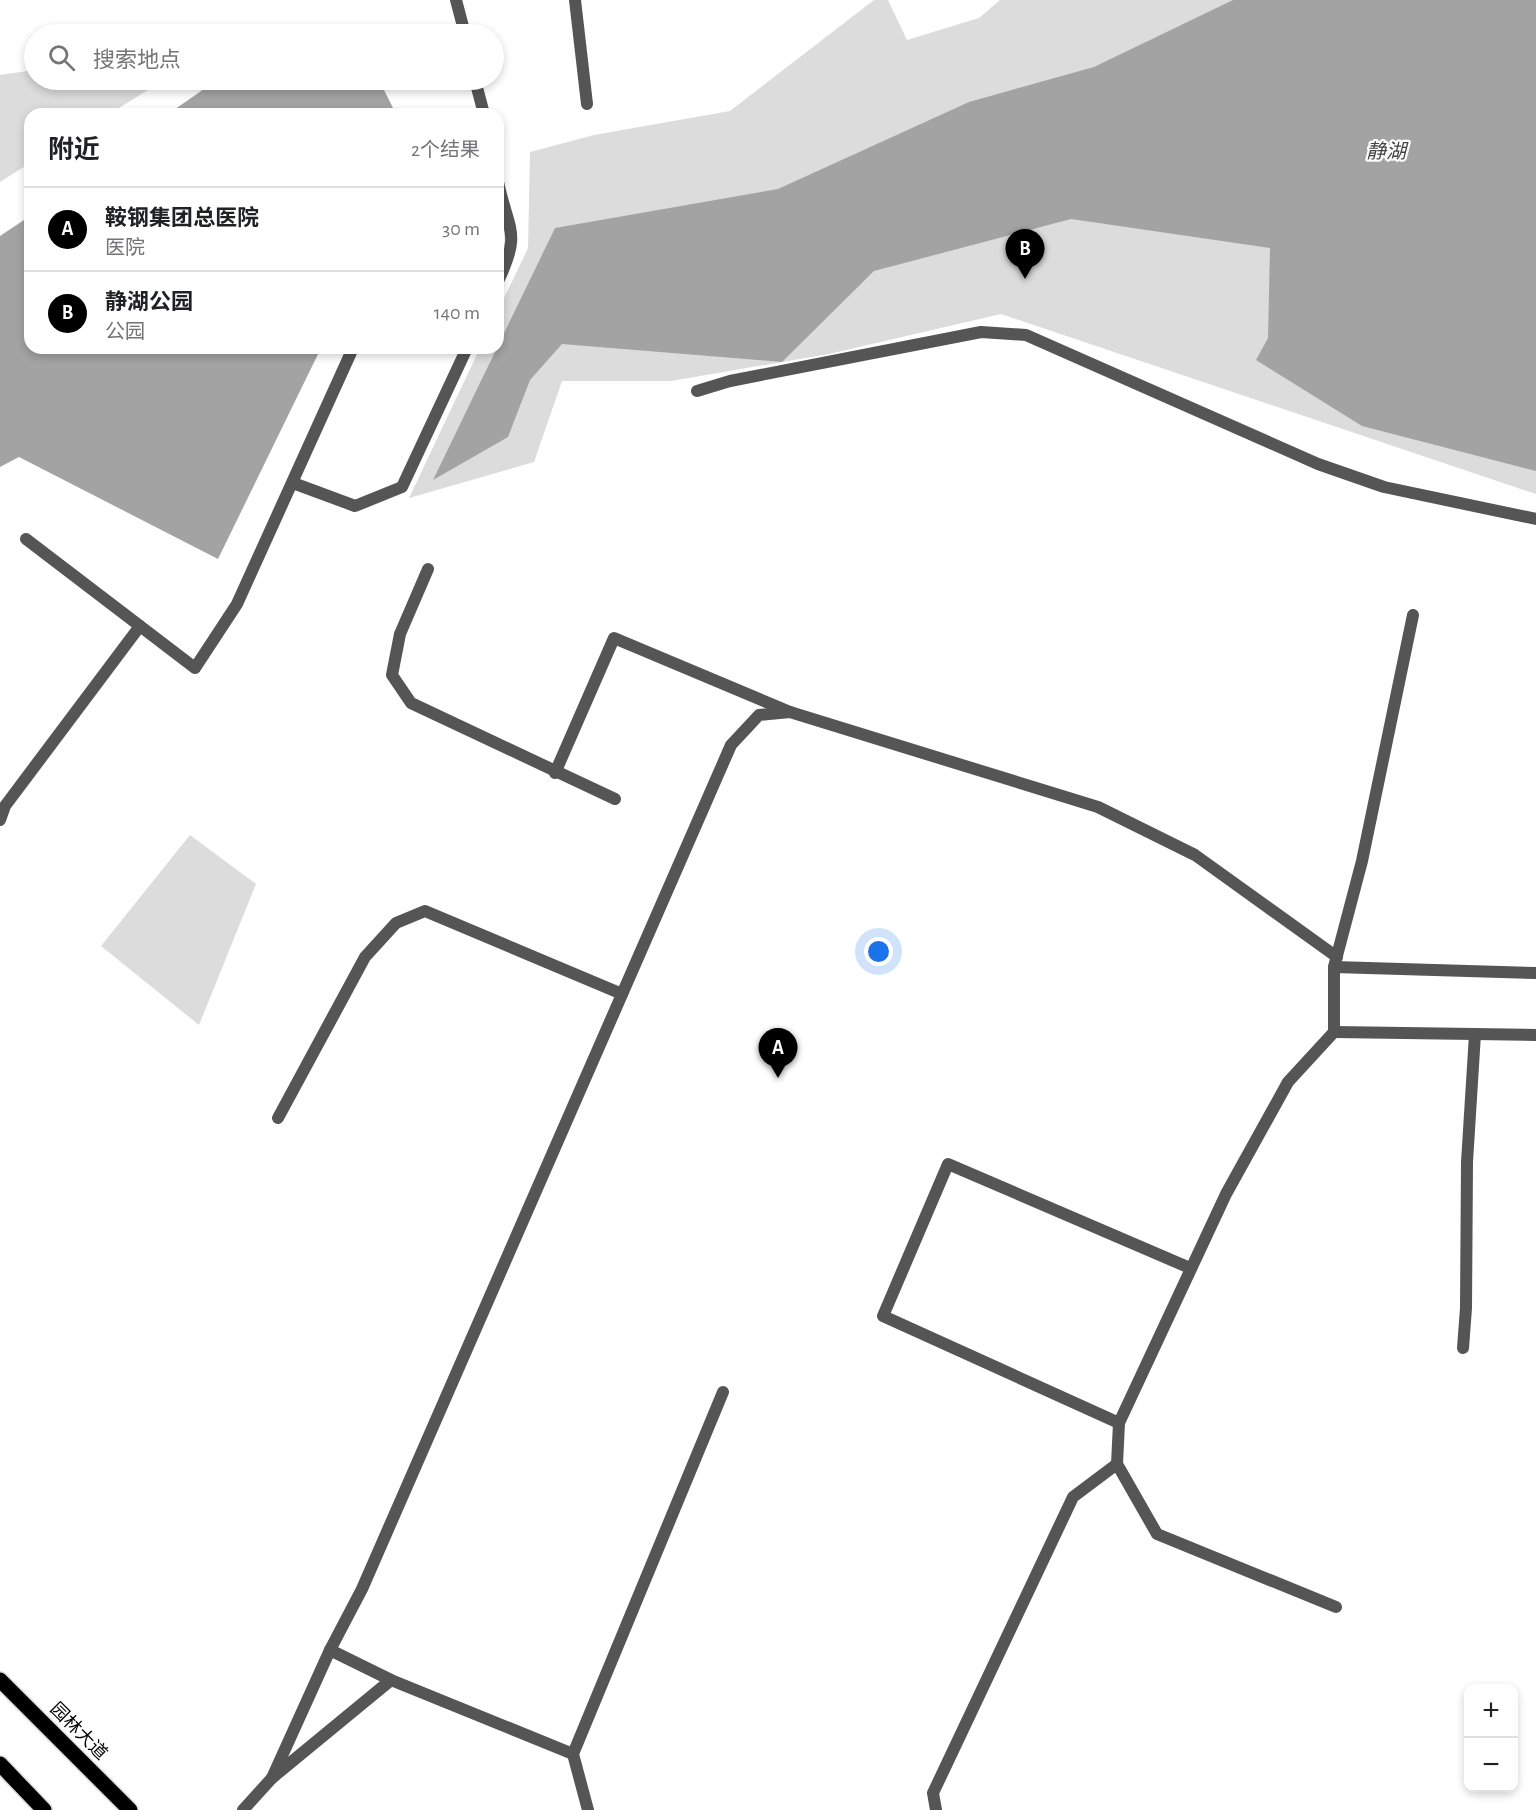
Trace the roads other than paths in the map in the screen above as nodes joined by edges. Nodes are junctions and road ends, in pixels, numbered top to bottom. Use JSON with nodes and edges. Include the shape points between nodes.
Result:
{"nodes":[{"id":1,"x":456,"y":0,"type":"edge"},
{"id":2,"x":575,"y":0,"type":"edge"},
{"id":3,"x":462,"y":24,"type":"edge"},
{"id":4,"x":478,"y":90,"type":"edge"},
{"id":5,"x":587,"y":104,"type":"dead end"},
{"id":6,"x":483,"y":108,"type":"edge"},
{"id":7,"x":504,"y":201,"type":"edge"},
{"id":8,"x":504,"y":270,"type":"edge"},
{"id":9,"x":351,"y":354,"type":"edge"},
{"id":10,"x":464,"y":354,"type":"edge"},
{"id":11,"x":697,"y":391,"type":"dead end"},
{"id":12,"x":293,"y":483,"type":"junction"},
{"id":13,"x":1536,"y":519,"type":"edge"},
{"id":14,"x":26,"y":539,"type":"dead end"},
{"id":15,"x":428,"y":569,"type":"dead end"},
{"id":16,"x":1413,"y":615,"type":"dead end"},
{"id":17,"x":140,"y":626,"type":"junction"},
{"id":18,"x":790,"y":712,"type":"junction"},
{"id":19,"x":555,"y":773,"type":"junction"},
{"id":20,"x":615,"y":799,"type":"dead end"},
{"id":21,"x":0,"y":820,"type":"edge"},
{"id":22,"x":1336,"y":962,"type":"junction"},
{"id":23,"x":1536,"y":974,"type":"edge"},
{"id":24,"x":622,"y":994,"type":"junction"},
{"id":25,"x":1334,"y":1032,"type":"junction"},
{"id":26,"x":1475,"y":1034,"type":"junction"},
{"id":27,"x":1536,"y":1035,"type":"edge"},
{"id":28,"x":278,"y":1118,"type":"dead end"},
{"id":29,"x":1190,"y":1268,"type":"junction"},
{"id":30,"x":1463,"y":1348,"type":"dead end"},
{"id":31,"x":723,"y":1392,"type":"dead end"},
{"id":32,"x":1119,"y":1423,"type":"junction"},
{"id":33,"x":1117,"y":1464,"type":"junction"},
{"id":34,"x":1336,"y":1607,"type":"dead end"},
{"id":35,"x":330,"y":1650,"type":"junction"},
{"id":36,"x":0,"y":1680,"type":"edge"},
{"id":37,"x":391,"y":1680,"type":"junction"},
{"id":38,"x":573,"y":1754,"type":"junction"},
{"id":39,"x":0,"y":1764,"type":"edge"},
{"id":40,"x":272,"y":1778,"type":"junction"},
{"id":41,"x":44,"y":1810,"type":"edge"},
{"id":42,"x":130,"y":1810,"type":"edge"},
{"id":43,"x":243,"y":1810,"type":"edge"},
{"id":44,"x":588,"y":1810,"type":"edge"},
{"id":45,"x":936,"y":1810,"type":"edge"}],
"edges":[{"from":1,"to":3,"type":"street"},
{"from":2,"to":5,"type":"street"},
{"from":4,"to":6,"type":"street"},
{"from":7,"to":8,"type":"street","via":[[513,230],[510,258]]},
{"from":9,"to":12,"type":"street"},
{"from":10,"to":12,"type":"street","via":[[402,487],[355,506]]},
{"from":11,"to":13,"type":"street","via":[[730,381],[981,332],[1026,335],[1318,464],[1384,487]]},
{"from":12,"to":17,"type":"street","via":[[237,604],[195,668]]},
{"from":14,"to":17,"type":"street"},
{"from":15,"to":19,"type":"street","via":[[400,634],[392,675],[411,704]]},
{"from":16,"to":22,"type":"street","via":[[1362,861]]},
{"from":17,"to":21,"type":"street","via":[[5,806]]},
{"from":18,"to":19,"type":"street","via":[[614,638]]},
{"from":18,"to":22,"type":"street","via":[[1098,807],[1195,855]]},
{"from":18,"to":24,"type":"street","via":[[759,715],[731,745]]},
{"from":19,"to":20,"type":"street"},
{"from":22,"to":23,"type":"street"},
{"from":22,"to":25,"type":"street"},
{"from":24,"to":28,"type":"street","via":[[425,911],[396,923],[365,957]]},
{"from":24,"to":35,"type":"street","via":[[362,1589]]},
{"from":25,"to":26,"type":"street"},
{"from":25,"to":29,"type":"street","via":[[1288,1082]]},
{"from":26,"to":27,"type":"street"},
{"from":26,"to":30,"type":"street","via":[[1467,1162]]},
{"from":29,"to":32,"type":"street"},
{"from":29,"to":32,"type":"street","via":[[948,1164],[883,1316]]},
{"from":31,"to":38,"type":"street"},
{"from":32,"to":33,"type":"street"},
{"from":33,"to":34,"type":"street","via":[[1157,1534]]},
{"from":33,"to":45,"type":"street","via":[[1073,1497],[933,1793]]},
{"from":35,"to":37,"type":"street"},
{"from":35,"to":40,"type":"street"},
{"from":36,"to":42,"type":"main road","name":"园林大道"},
{"from":37,"to":38,"type":"street"},
{"from":37,"to":40,"type":"street"},
{"from":38,"to":44,"type":"street"},
{"from":39,"to":41,"type":"main road"},
{"from":40,"to":43,"type":"street"}]}
